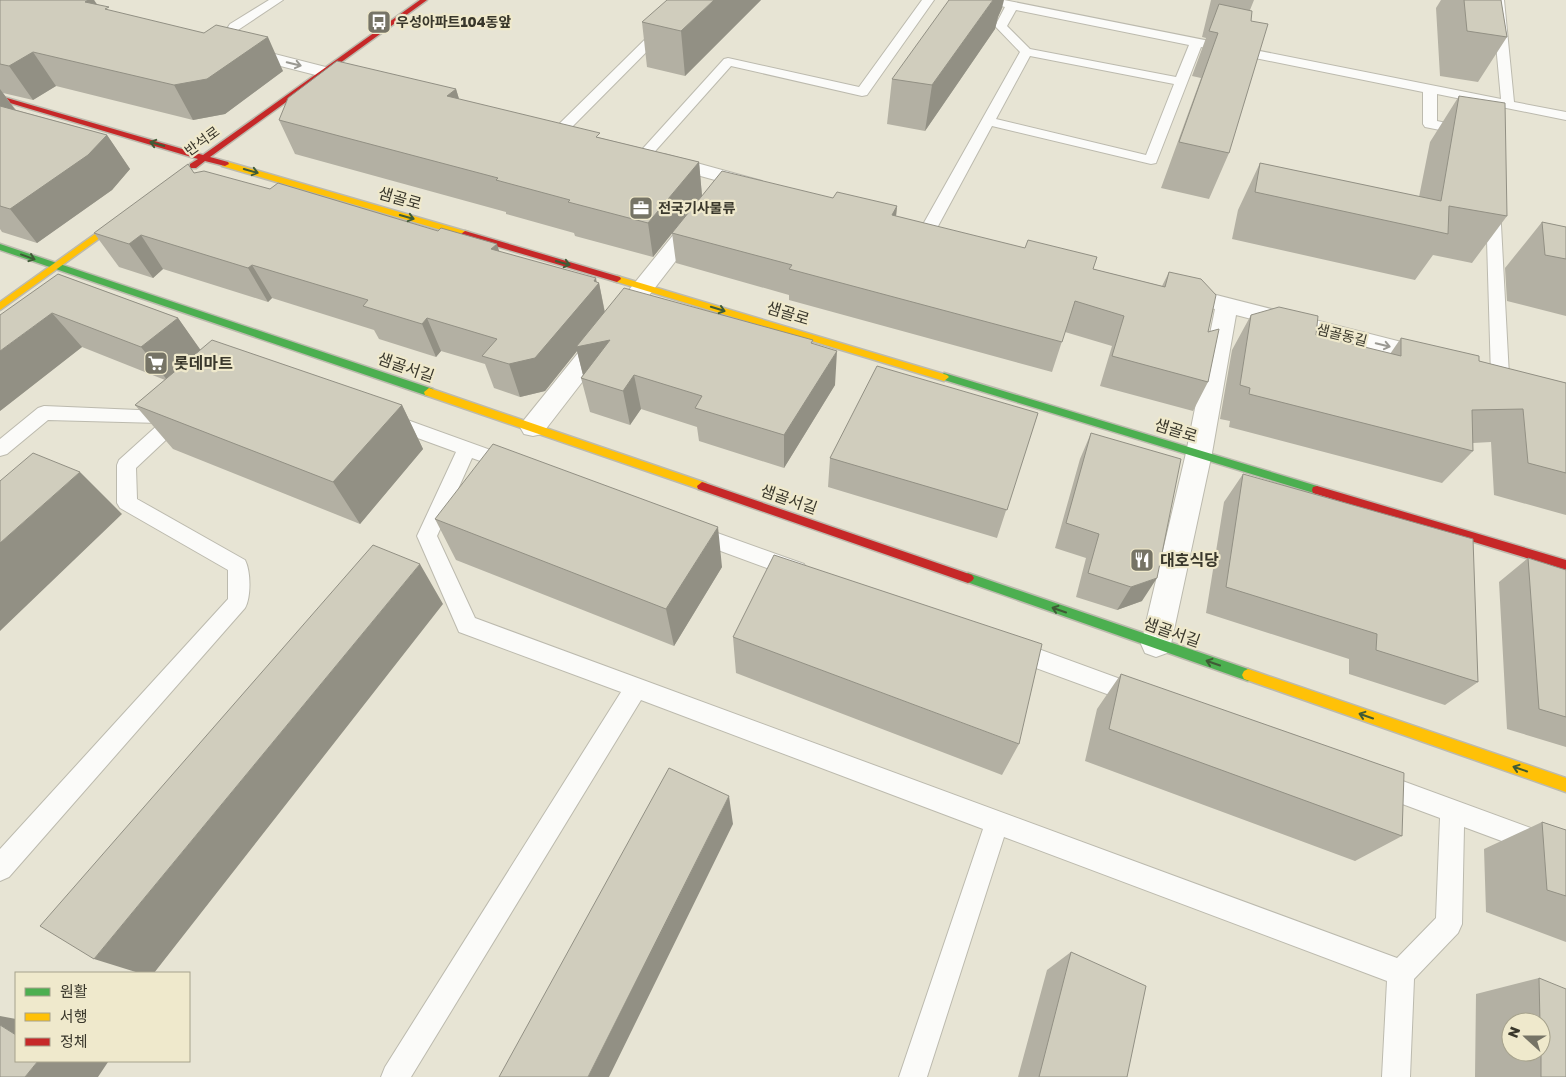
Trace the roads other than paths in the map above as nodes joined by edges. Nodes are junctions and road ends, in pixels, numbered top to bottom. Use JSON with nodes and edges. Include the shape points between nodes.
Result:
{"nodes":[{"id":1,"x":277,"y":0,"type":"edge"},
{"id":2,"x":424,"y":0,"type":"edge"},
{"id":3,"x":692,"y":0,"type":"edge"},
{"id":4,"x":928,"y":0,"type":"edge"},
{"id":5,"x":989,"y":0,"type":"edge"},
{"id":6,"x":1053,"y":0,"type":"edge"},
{"id":7,"x":1498,"y":0,"type":"edge"},
{"id":8,"x":1012,"y":5,"type":"junction"},
{"id":9,"x":1046,"y":13,"type":"junction"},
{"id":10,"x":234,"y":27,"type":"edge"},
{"id":11,"x":1196,"y":44,"type":"junction"},
{"id":12,"x":227,"y":47,"type":"edge"},
{"id":13,"x":1026,"y":52,"type":"junction"},
{"id":14,"x":323,"y":72,"type":"junction"},
{"id":15,"x":1181,"y":82,"type":"junction"},
{"id":16,"x":370,"y":84,"type":"edge"},
{"id":17,"x":1430,"y":89,"type":"junction"},
{"id":18,"x":0,"y":98,"type":"edge"},
{"id":19,"x":1508,"y":105,"type":"junction"},
{"id":20,"x":1566,"y":116,"type":"edge"},
{"id":21,"x":988,"y":121,"type":"junction"},
{"id":22,"x":558,"y":133,"type":"edge"},
{"id":23,"x":1482,"y":134,"type":"edge"},
{"id":24,"x":634,"y":152,"type":"joint"},
{"id":25,"x":204,"y":158,"type":"junction"},
{"id":26,"x":181,"y":175,"type":"edge"},
{"id":27,"x":1492,"y":186,"type":"edge"},
{"id":28,"x":777,"y":190,"type":"edge"},
{"id":29,"x":719,"y":191,"type":"junction"},
{"id":30,"x":134,"y":209,"type":"edge"},
{"id":31,"x":929,"y":228,"type":"edge"},
{"id":32,"x":0,"y":247,"type":"edge"},
{"id":33,"x":56,"y":267,"type":"junction"},
{"id":34,"x":644,"y":287,"type":"junction"},
{"id":35,"x":1160,"y":288,"type":"edge"},
{"id":36,"x":1228,"y":305,"type":"junction"},
{"id":37,"x":0,"y":307,"type":"edge"},
{"id":38,"x":1444,"y":361,"type":"edge"},
{"id":39,"x":1500,"y":376,"type":"edge"},
{"id":40,"x":366,"y":412,"type":"edge"},
{"id":41,"x":533,"y":427,"type":"junction"},
{"id":42,"x":0,"y":449,"type":"edge"},
{"id":43,"x":467,"y":449,"type":"junction"},
{"id":44,"x":1199,"y":453,"type":"junction"},
{"id":45,"x":533,"y":473,"type":"edge"},
{"id":46,"x":674,"y":525,"type":"edge"},
{"id":47,"x":1566,"y":565,"type":"edge"},
{"id":48,"x":814,"y":577,"type":"edge"},
{"id":49,"x":992,"y":642,"type":"edge"},
{"id":50,"x":1156,"y":644,"type":"junction"},
{"id":51,"x":636,"y":688,"type":"junction"},
{"id":52,"x":1152,"y":701,"type":"edge"},
{"id":53,"x":1358,"y":777,"type":"edge"},
{"id":54,"x":1566,"y":785,"type":"edge"},
{"id":55,"x":1452,"y":811,"type":"junction"},
{"id":56,"x":997,"y":822,"type":"junction"},
{"id":57,"x":1566,"y":853,"type":"edge"},
{"id":58,"x":0,"y":868,"type":"edge"},
{"id":59,"x":1401,"y":973,"type":"junction"},
{"id":60,"x":395,"y":1077,"type":"edge"},
{"id":61,"x":913,"y":1077,"type":"edge"},
{"id":62,"x":1396,"y":1077,"type":"edge"}],
"edges":[{"from":1,"to":10,"type":"lane"},
{"from":2,"to":14,"type":"street","name":"반석로"},
{"from":3,"to":22,"type":"lane"},
{"from":4,"to":24,"type":"lane","via":[[862,92],[728,62]]},
{"from":5,"to":8,"type":"lane"},
{"from":6,"to":9,"type":"lane"},
{"from":7,"to":19,"type":"lane"},
{"from":8,"to":9,"type":"lane"},
{"from":8,"to":13,"type":"lane","via":[[1001,26]]},
{"from":9,"to":11,"type":"lane"},
{"from":11,"to":15,"type":"lane"},
{"from":11,"to":17,"type":"lane"},
{"from":12,"to":14,"type":"street","one_way":true},
{"from":13,"to":15,"type":"lane"},
{"from":13,"to":21,"type":"lane"},
{"from":14,"to":16,"type":"street"},
{"from":14,"to":25,"type":"street","name":"반석로"},
{"from":15,"to":21,"type":"lane","via":[[1151,160]]},
{"from":17,"to":19,"type":"lane"},
{"from":17,"to":23,"type":"lane","via":[[1430,124]]},
{"from":25,"to":18,"type":"street","name":"샘골로","one_way":true},
{"from":19,"to":20,"type":"lane"},
{"from":21,"to":31,"type":"lane"},
{"from":24,"to":29,"type":"street"},
{"from":25,"to":26,"type":"street","name":"반석로"},
{"from":25,"to":34,"type":"street","name":"샘골로","one_way":true},
{"from":27,"to":39,"type":"lane"},
{"from":28,"to":29,"type":"street"},
{"from":29,"to":34,"type":"street"},
{"from":30,"to":33,"type":"street"},
{"from":32,"to":33,"type":"street","name":"샘골서길","one_way":true},
{"from":33,"to":37,"type":"street"},
{"from":33,"to":41,"type":"street","name":"샘골서길"},
{"from":34,"to":41,"type":"street"},
{"from":34,"to":44,"type":"street","name":"샘골로","one_way":true},
{"from":35,"to":36,"type":"street","name":"샘골동길"},
{"from":36,"to":38,"type":"street","name":"샘골동길","one_way":true},
{"from":36,"to":44,"type":"street"},
{"from":40,"to":43,"type":"lane"},
{"from":50,"to":41,"type":"street","name":"샘골서길","one_way":true},
{"from":42,"to":58,"type":"lane","via":[[44,413],[186,410],[126,465],[127,503],[238,566],[238,602]]},
{"from":43,"to":45,"type":"lane"},
{"from":43,"to":51,"type":"lane","via":[[427,536],[467,625]]},
{"from":44,"to":47,"type":"street","name":"샘골로"},
{"from":44,"to":50,"type":"street"},
{"from":46,"to":48,"type":"lane"},
{"from":49,"to":52,"type":"lane"},
{"from":54,"to":50,"type":"street","name":"샘골서길","one_way":true},
{"from":51,"to":56,"type":"lane"},
{"from":51,"to":60,"type":"lane"},
{"from":53,"to":55,"type":"lane"},
{"from":55,"to":57,"type":"lane"},
{"from":55,"to":59,"type":"lane","via":[[1449,924]]},
{"from":56,"to":59,"type":"lane"},
{"from":56,"to":61,"type":"lane"},
{"from":59,"to":62,"type":"lane"}]}
